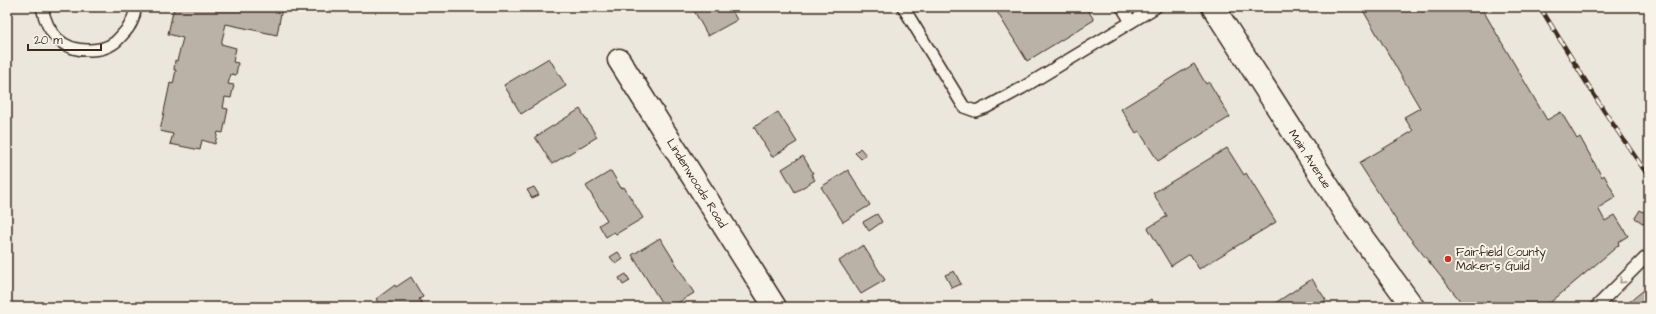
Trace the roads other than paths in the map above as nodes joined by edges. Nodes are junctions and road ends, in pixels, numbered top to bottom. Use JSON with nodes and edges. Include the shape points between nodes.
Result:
{"nodes":[{"id":1,"x":42,"y":7,"type":"edge"},
{"id":2,"x":135,"y":7,"type":"edge"},
{"id":3,"x":903,"y":7,"type":"edge"},
{"id":4,"x":1122,"y":7,"type":"edge"},
{"id":5,"x":1156,"y":7,"type":"edge"},
{"id":6,"x":1213,"y":7,"type":"edge"},
{"id":7,"x":1131,"y":22,"type":"junction"},
{"id":8,"x":619,"y":60,"type":"dead end"},
{"id":9,"x":1649,"y":259,"type":"edge"},
{"id":10,"x":775,"y":307,"type":"edge"},
{"id":11,"x":1413,"y":307,"type":"edge"},
{"id":12,"x":1596,"y":307,"type":"edge"}],
"edges":[{"from":1,"to":2,"type":"lane","via":[[44,20],[53,34],[66,45],[81,50],[98,50],[113,44],[129,28]]},
{"from":3,"to":7,"type":"lane","via":[[964,107],[975,111],[1022,88]]},
{"from":4,"to":7,"type":"lane"},
{"from":5,"to":7,"type":"lane"},
{"from":6,"to":11,"type":"main road","name":"Main Avenue","via":[[1351,222]]},
{"from":8,"to":10,"type":"main road","name":"Lindenwoods Road"},
{"from":9,"to":12,"type":"lane","one_way":true,"via":[[1645,258]]}]}
